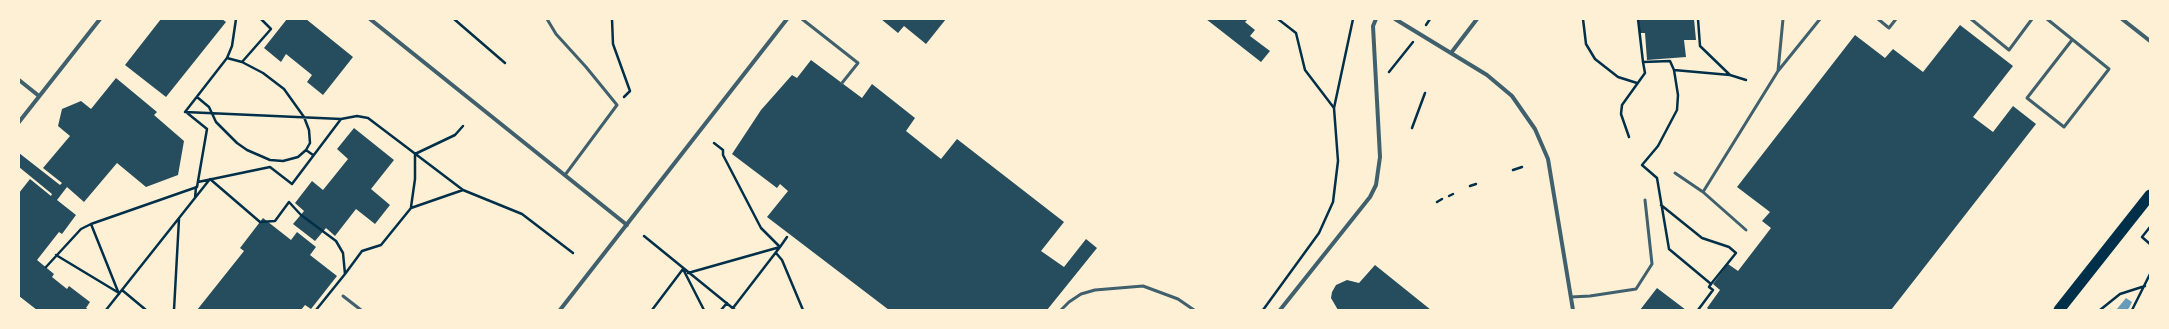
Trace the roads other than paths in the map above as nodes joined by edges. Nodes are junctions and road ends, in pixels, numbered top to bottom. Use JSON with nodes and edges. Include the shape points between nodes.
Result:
{"nodes":[{"id":1,"x":100,"y":19,"type":"edge"},
{"id":2,"x":370,"y":19,"type":"edge"},
{"id":3,"x":547,"y":19,"type":"edge"},
{"id":4,"x":787,"y":19,"type":"edge"},
{"id":5,"x":802,"y":19,"type":"edge"},
{"id":6,"x":1376,"y":19,"type":"edge"},
{"id":7,"x":1395,"y":19,"type":"edge"},
{"id":8,"x":1477,"y":19,"type":"edge"},
{"id":9,"x":1783,"y":19,"type":"edge"},
{"id":10,"x":1820,"y":19,"type":"edge"},
{"id":11,"x":1878,"y":19,"type":"edge"},
{"id":12,"x":1896,"y":19,"type":"edge"},
{"id":13,"x":1971,"y":19,"type":"edge"},
{"id":14,"x":2032,"y":19,"type":"edge"},
{"id":15,"x":2047,"y":19,"type":"edge"},
{"id":16,"x":2122,"y":19,"type":"edge"},
{"id":17,"x":2072,"y":40,"type":"junction"},
{"id":18,"x":2150,"y":41,"type":"edge"},
{"id":19,"x":1451,"y":53,"type":"junction"},
{"id":20,"x":1778,"y":72,"type":"junction"},
{"id":21,"x":19,"y":80,"type":"edge"},
{"id":22,"x":842,"y":84,"type":"dead end"},
{"id":23,"x":39,"y":96,"type":"junction"},
{"id":24,"x":19,"y":122,"type":"edge"},
{"id":25,"x":1675,"y":173,"type":"dead end"},
{"id":26,"x":565,"y":175,"type":"junction"},
{"id":27,"x":1703,"y":192,"type":"junction"},
{"id":28,"x":2150,"y":195,"type":"edge"},
{"id":29,"x":1645,"y":200,"type":"dead end"},
{"id":30,"x":627,"y":225,"type":"junction"},
{"id":31,"x":1746,"y":230,"type":"dead end"},
{"id":32,"x":343,"y":296,"type":"dead end"},
{"id":33,"x":1571,"y":297,"type":"junction"},
{"id":34,"x":361,"y":310,"type":"edge"},
{"id":35,"x":560,"y":310,"type":"edge"},
{"id":36,"x":1061,"y":310,"type":"edge"},
{"id":37,"x":1194,"y":310,"type":"edge"},
{"id":38,"x":1280,"y":310,"type":"edge"},
{"id":39,"x":1573,"y":310,"type":"edge"},
{"id":40,"x":2059,"y":310,"type":"edge"}],
"edges":[{"from":1,"to":23,"type":"street"},
{"from":2,"to":26,"type":"street"},
{"from":3,"to":26,"type":"lane","via":[[556,34],[617,105]]},
{"from":4,"to":30,"type":"street"},
{"from":5,"to":22,"type":"lane","via":[[858,63]]},
{"from":6,"to":38,"type":"street","via":[[1373,26],[1380,157],[1376,186]]},
{"from":7,"to":19,"type":"street"},
{"from":8,"to":19,"type":"street"},
{"from":9,"to":20,"type":"lane"},
{"from":10,"to":20,"type":"lane"},
{"from":11,"to":12,"type":"lane","via":[[1889,28]]},
{"from":13,"to":14,"type":"lane","via":[[2009,50]]},
{"from":15,"to":17,"type":"lane"},
{"from":16,"to":18,"type":"street"},
{"from":17,"to":17,"type":"lane","via":[[2109,69],[2064,128],[2027,98]]},
{"from":19,"to":33,"type":"street","via":[[1487,75],[1512,96],[1535,129],[1548,159]]},
{"from":20,"to":27,"type":"lane"},
{"from":21,"to":23,"type":"street"},
{"from":23,"to":24,"type":"street"},
{"from":25,"to":27,"type":"lane"},
{"from":26,"to":30,"type":"street"},
{"from":27,"to":31,"type":"lane"},
{"from":28,"to":40,"type":"highway"},
{"from":29,"to":33,"type":"lane","via":[[1652,264],[1636,289]]},
{"from":30,"to":35,"type":"street"},
{"from":32,"to":34,"type":"lane"},
{"from":33,"to":39,"type":"street"},
{"from":36,"to":37,"type":"lane","via":[[1081,294],[1095,290],[1143,286],[1178,299]]}]}
